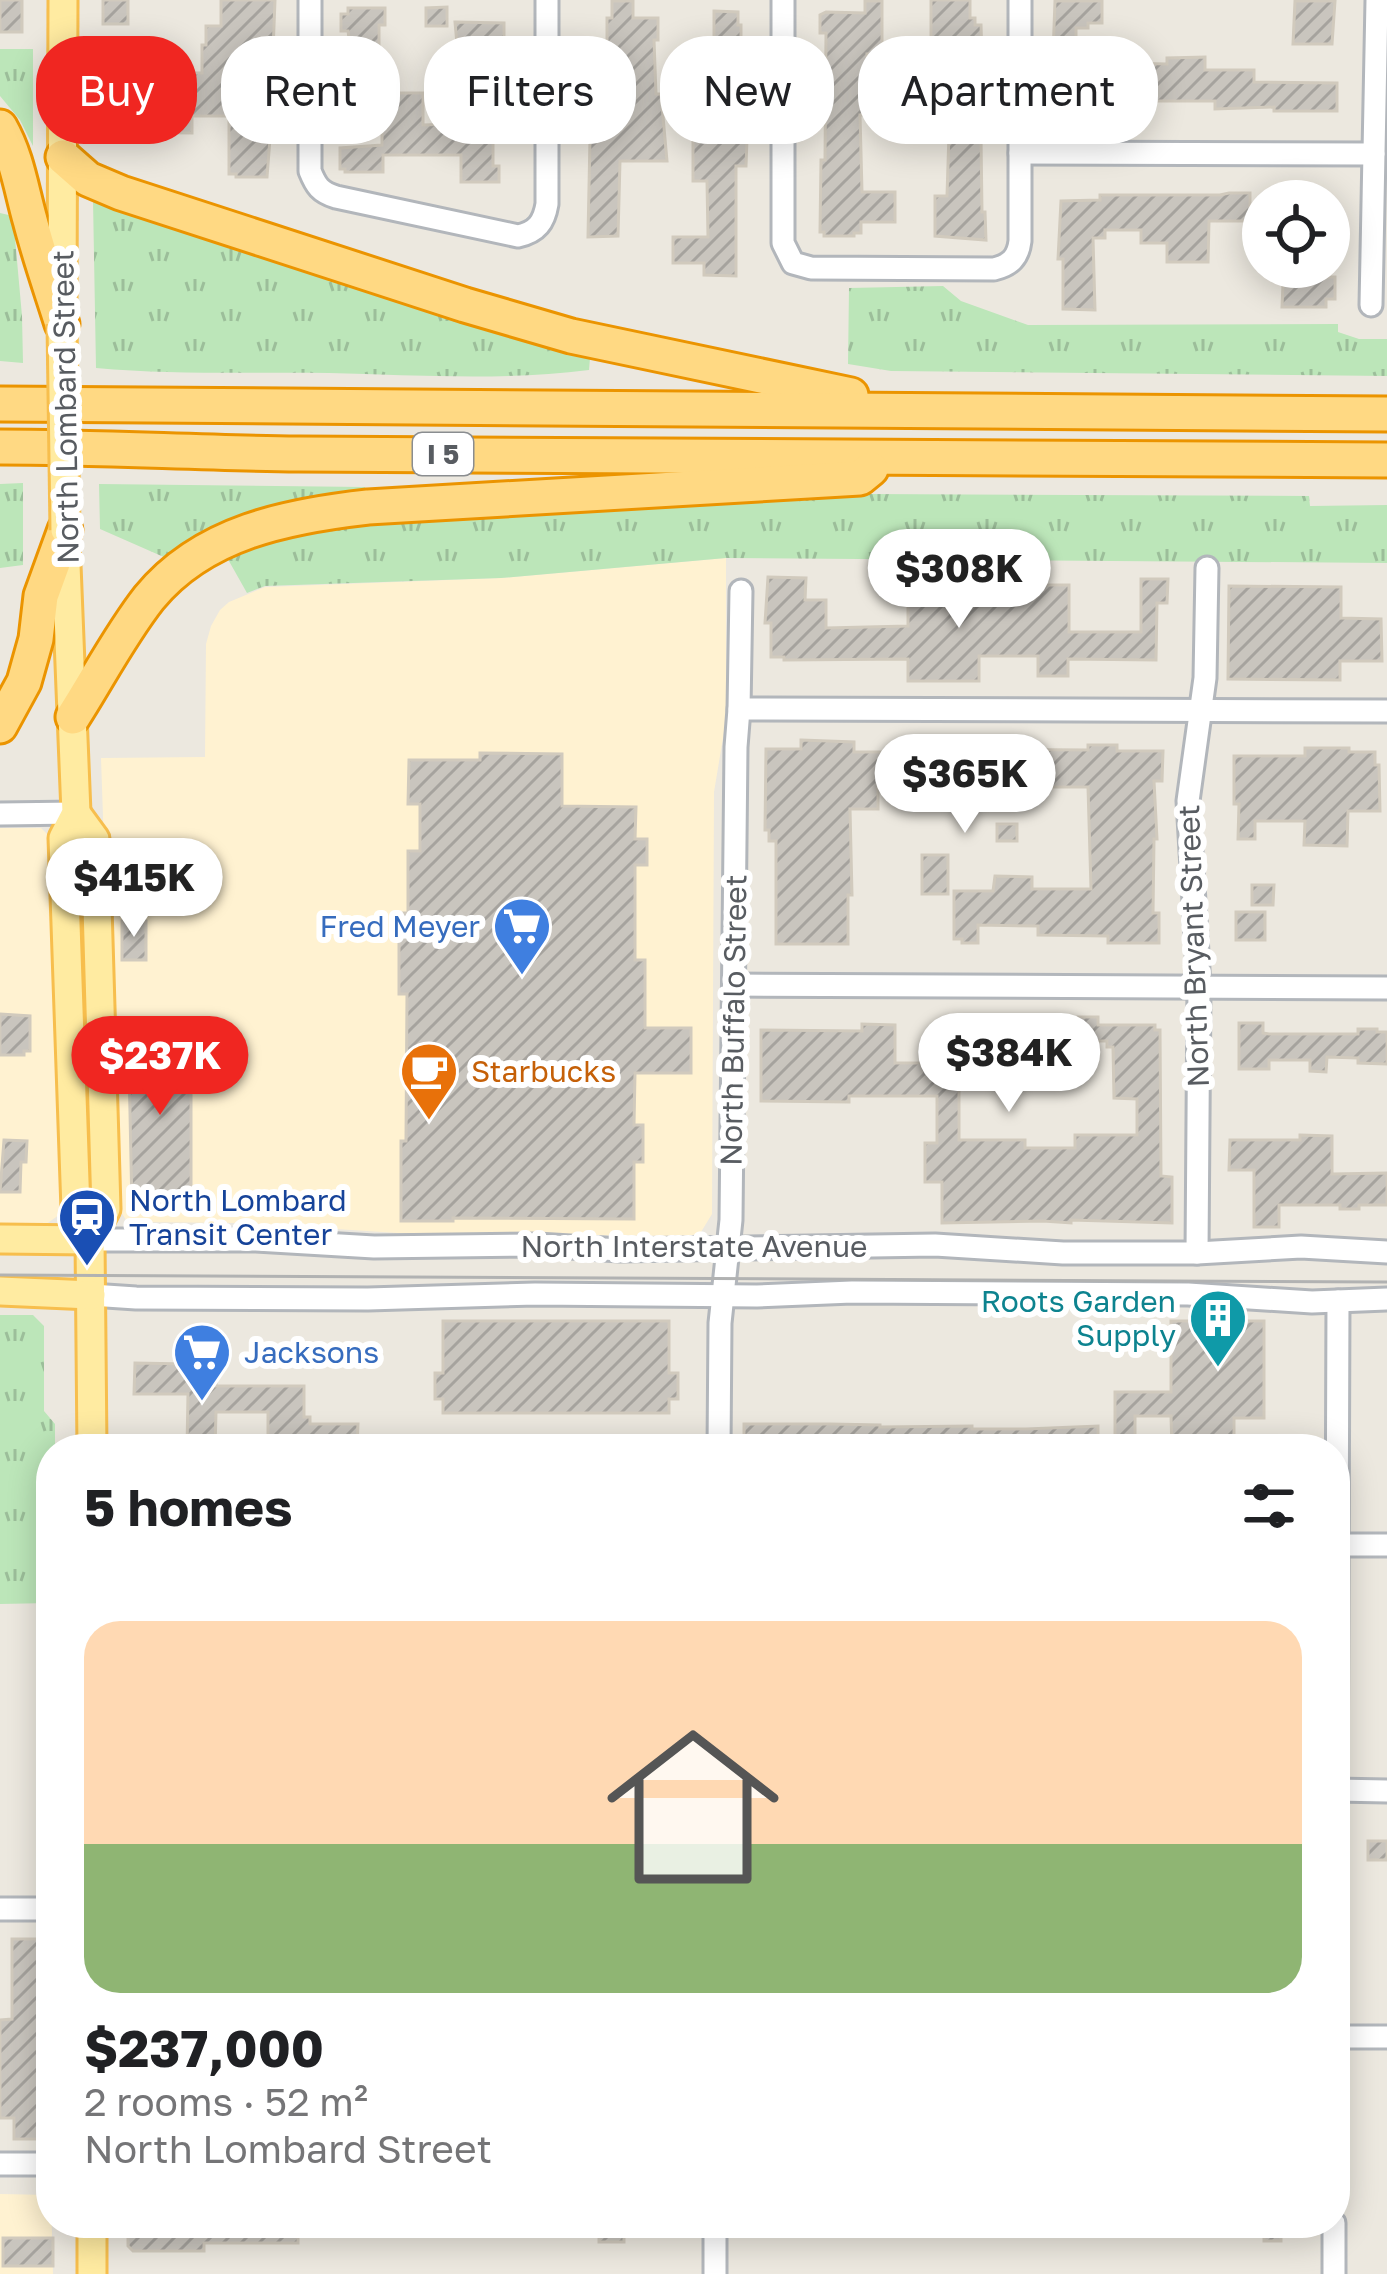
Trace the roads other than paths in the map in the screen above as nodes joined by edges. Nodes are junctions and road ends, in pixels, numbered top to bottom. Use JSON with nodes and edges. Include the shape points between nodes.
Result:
{"nodes":[{"id":1,"x":63,"y":0,"type":"edge"},
{"id":2,"x":310,"y":0,"type":"edge"},
{"id":3,"x":547,"y":0,"type":"edge"},
{"id":4,"x":783,"y":0,"type":"edge"},
{"id":5,"x":1020,"y":0,"type":"edge"},
{"id":6,"x":1377,"y":0,"type":"edge"},
{"id":7,"x":0,"y":127,"type":"edge"},
{"id":8,"x":1020,"y":153,"type":"junction"},
{"id":9,"x":1374,"y":154,"type":"junction"},
{"id":10,"x":63,"y":157,"type":"junction"},
{"id":11,"x":1380,"y":201,"type":"edge"},
{"id":12,"x":1372,"y":305,"type":"dead end"},
{"id":13,"x":62,"y":324,"type":"junction"},
{"id":14,"x":9,"y":402,"type":"edge"},
{"id":15,"x":929,"y":411,"type":"junction"},
{"id":16,"x":1387,"y":415,"type":"edge"},
{"id":17,"x":0,"y":447,"type":"edge"},
{"id":18,"x":168,"y":452,"type":"junction"},
{"id":19,"x":887,"y":456,"type":"junction"},
{"id":20,"x":1387,"y":460,"type":"edge"},
{"id":21,"x":0,"y":470,"type":"edge"},
{"id":22,"x":65,"y":530,"type":"junction"},
{"id":23,"x":1207,"y":568,"type":"dead end"},
{"id":24,"x":741,"y":591,"type":"dead end"},
{"id":25,"x":739,"y":709,"type":"junction"},
{"id":26,"x":1200,"y":710,"type":"junction"},
{"id":27,"x":1387,"y":711,"type":"edge"},
{"id":28,"x":73,"y":717,"type":"junction"},
{"id":29,"x":0,"y":726,"type":"edge"},
{"id":30,"x":0,"y":814,"type":"edge"},
{"id":31,"x":76,"y":814,"type":"junction"},
{"id":32,"x":734,"y":985,"type":"junction"},
{"id":33,"x":1199,"y":986,"type":"junction"},
{"id":34,"x":1387,"y":988,"type":"edge"},
{"id":35,"x":0,"y":1239,"type":"edge"},
{"id":36,"x":90,"y":1240,"type":"junction"},
{"id":37,"x":728,"y":1248,"type":"junction"},
{"id":38,"x":1387,"y":1252,"type":"edge"},
{"id":39,"x":1197,"y":1253,"type":"junction"},
{"id":40,"x":0,"y":1291,"type":"edge"},
{"id":41,"x":91,"y":1295,"type":"junction"},
{"id":42,"x":723,"y":1295,"type":"junction"},
{"id":43,"x":1387,"y":1299,"type":"edge"},
{"id":44,"x":1338,"y":1301,"type":"junction"},
{"id":45,"x":92,"y":1434,"type":"edge"},
{"id":46,"x":719,"y":1434,"type":"edge"},
{"id":47,"x":1337,"y":1434,"type":"edge"},
{"id":48,"x":1350,"y":1545,"type":"edge"},
{"id":49,"x":1387,"y":1545,"type":"edge"},
{"id":50,"x":1350,"y":1790,"type":"edge"},
{"id":51,"x":1387,"y":1791,"type":"edge"},
{"id":52,"x":0,"y":1909,"type":"edge"},
{"id":53,"x":36,"y":1909,"type":"edge"},
{"id":54,"x":1350,"y":2037,"type":"edge"},
{"id":55,"x":1387,"y":2037,"type":"edge"},
{"id":56,"x":0,"y":2164,"type":"edge"},
{"id":57,"x":36,"y":2164,"type":"edge"},
{"id":58,"x":92,"y":2238,"type":"edge"},
{"id":59,"x":715,"y":2238,"type":"edge"},
{"id":60,"x":1334,"y":2238,"type":"edge"},
{"id":61,"x":92,"y":2274,"type":"edge"},
{"id":62,"x":715,"y":2274,"type":"edge"},
{"id":63,"x":1334,"y":2274,"type":"edge"}],
"edges":[{"from":1,"to":10,"type":"main road","name":"North Lombard Street"},
{"from":2,"to":3,"type":"street","via":[[316,186],[518,236],[540,225],[547,204]]},
{"from":4,"to":8,"type":"street","via":[[783,243],[793,263],[994,269],[1013,260]]},
{"from":5,"to":8,"type":"street"},
{"from":6,"to":9,"type":"street"},
{"from":7,"to":13,"type":"highway"},
{"from":8,"to":9,"type":"street"},
{"from":9,"to":11,"type":"street"},
{"from":10,"to":13,"type":"main road","name":"North Lombard Street"},
{"from":10,"to":15,"type":"highway","via":[[121,194],[465,305],[571,336]]},
{"from":11,"to":12,"type":"street"},
{"from":13,"to":22,"type":"main road","name":"North Lombard Street","bridge":true},
{"from":14,"to":15,"type":"highway","number":"I 5"},
{"from":15,"to":16,"type":"highway","number":"I 5"},
{"from":17,"to":18,"type":"highway","number":"I 5"},
{"from":18,"to":19,"type":"highway","number":"I 5"},
{"from":18,"to":21,"type":"highway","via":[[113,469]]},
{"from":19,"to":20,"type":"highway","number":"I 5"},
{"from":19,"to":28,"type":"highway","via":[[860,478],[368,507],[262,525],[195,558],[152,595]]},
{"from":22,"to":28,"type":"main road","name":"North Lombard Street"},
{"from":22,"to":29,"type":"highway","via":[[40,596],[24,682]]},
{"from":23,"to":26,"type":"street","name":"North Bryant Street"},
{"from":24,"to":25,"type":"street","name":"North Buffalo Street"},
{"from":25,"to":26,"type":"street"},
{"from":25,"to":32,"type":"street","name":"North Buffalo Street"},
{"from":26,"to":27,"type":"street"},
{"from":26,"to":33,"type":"street","name":"North Bryant Street","via":[[1188,801]]},
{"from":28,"to":31,"type":"main road","name":"North Lombard Street"},
{"from":30,"to":31,"type":"street"},
{"from":31,"to":36,"type":"main road","name":"North Lombard Street","via":[[63,838],[76,1210]]},
{"from":32,"to":33,"type":"street"},
{"from":32,"to":37,"type":"street","name":"North Buffalo Street"},
{"from":33,"to":34,"type":"street"},
{"from":33,"to":39,"type":"street","name":"North Bryant Street"},
{"from":35,"to":36,"type":"main road","name":"North Interstate Avenue"},
{"from":36,"to":37,"type":"street","name":"North Interstate Avenue"},
{"from":36,"to":41,"type":"main road","name":"North Lombard Street"},
{"from":37,"to":39,"type":"street","name":"North Interstate Avenue"},
{"from":37,"to":42,"type":"street","name":"North Buffalo Street"},
{"from":38,"to":39,"type":"street","name":"North Interstate Avenue"},
{"from":40,"to":41,"type":"main road","name":"North Interstate Avenue"},
{"from":41,"to":42,"type":"street","name":"North Interstate Avenue"},
{"from":41,"to":45,"type":"main road","name":"North Lombard Street"},
{"from":42,"to":44,"type":"street","name":"North Interstate Avenue"},
{"from":42,"to":46,"type":"street","name":"North Buffalo Street"},
{"from":43,"to":44,"type":"street","name":"North Interstate Avenue"},
{"from":44,"to":47,"type":"street"},
{"from":48,"to":49,"type":"street"},
{"from":50,"to":51,"type":"street"},
{"from":52,"to":53,"type":"street"},
{"from":54,"to":55,"type":"street"},
{"from":56,"to":57,"type":"street"},
{"from":58,"to":61,"type":"main road"},
{"from":59,"to":62,"type":"street"},
{"from":60,"to":63,"type":"street"}]}
